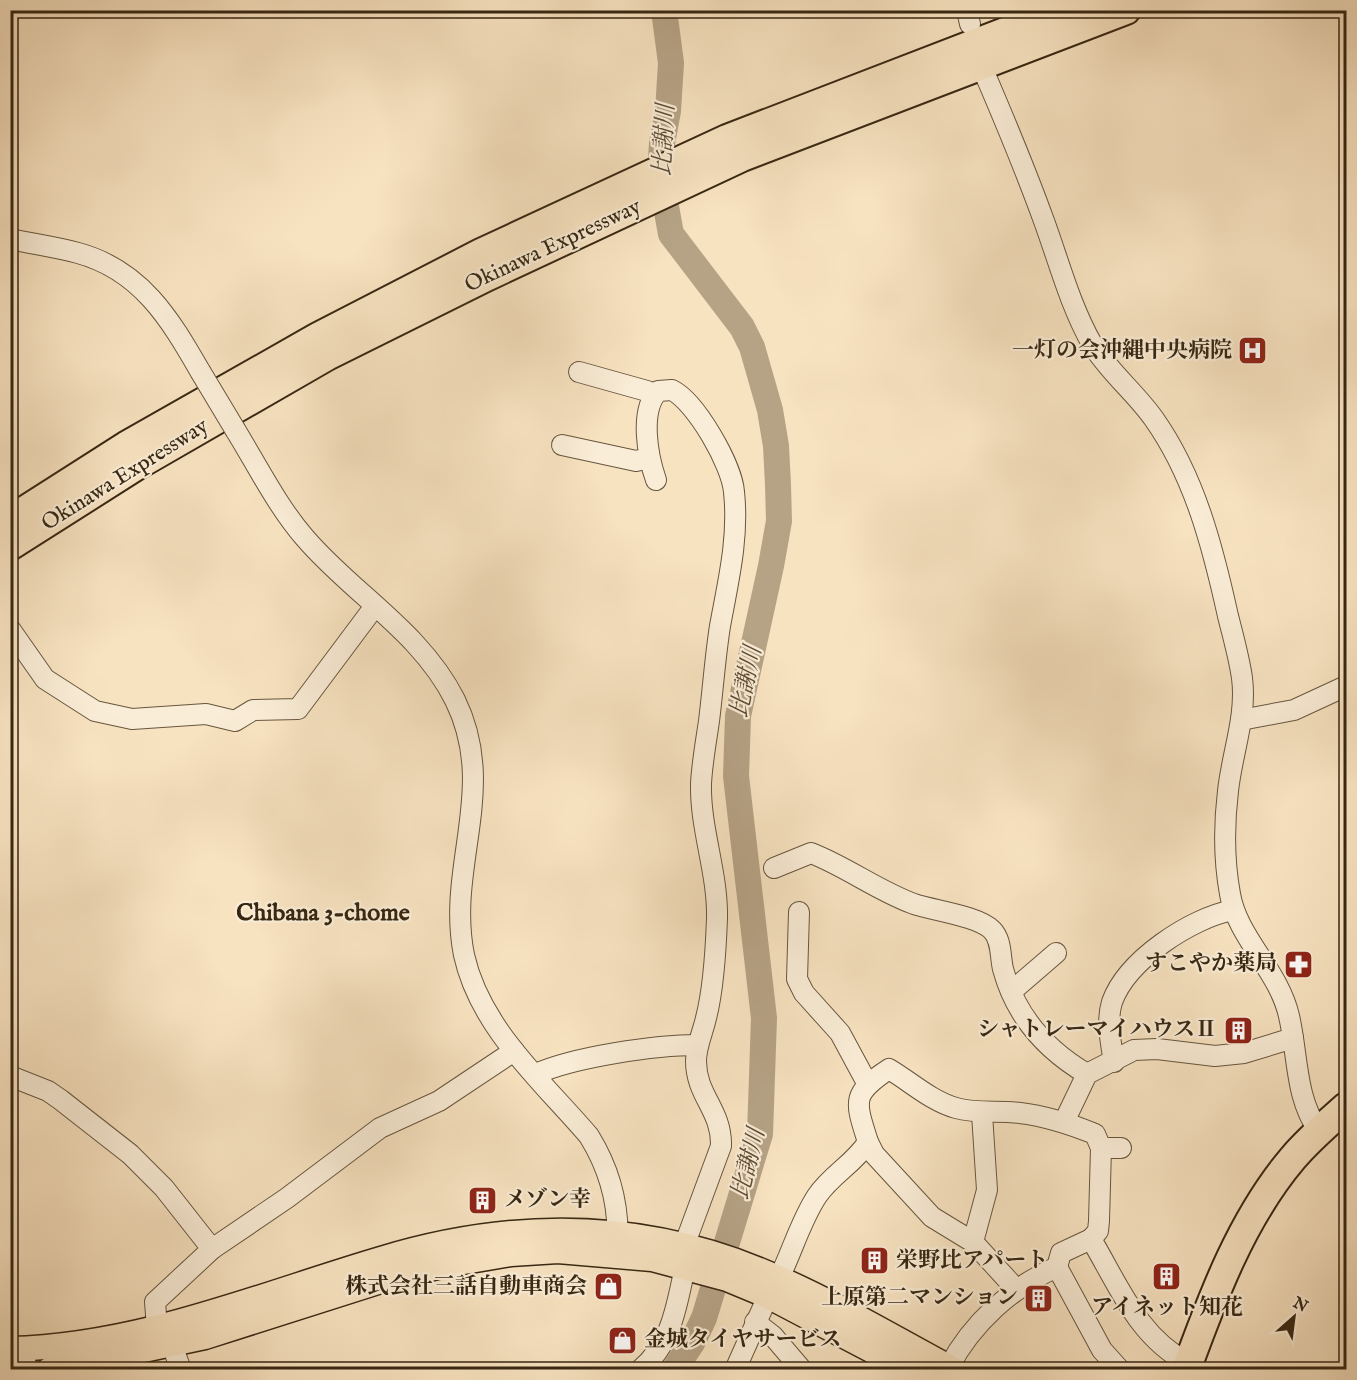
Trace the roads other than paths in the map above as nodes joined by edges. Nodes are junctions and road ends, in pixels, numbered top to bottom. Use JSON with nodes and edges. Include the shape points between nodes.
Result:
{"nodes":[{"id":1,"x":1062,"y":10,"type":"edge"},
{"id":2,"x":1126,"y":10,"type":"edge"},
{"id":3,"x":984,"y":72,"type":"dead end"},
{"id":4,"x":735,"y":148,"type":"junction"},
{"id":5,"x":588,"y":215,"type":"junction"},
{"id":6,"x":10,"y":239,"type":"edge"},
{"id":7,"x":579,"y":372,"type":"dead end"},
{"id":8,"x":654,"y":395,"type":"junction"},
{"id":9,"x":562,"y":445,"type":"dead end"},
{"id":10,"x":649,"y":458,"type":"junction"},
{"id":11,"x":656,"y":480,"type":"dead end"},
{"id":12,"x":10,"y":520,"type":"edge"},
{"id":13,"x":10,"y":546,"type":"edge"},
{"id":14,"x":375,"y":606,"type":"junction"},
{"id":15,"x":10,"y":629,"type":"edge"},
{"id":16,"x":1347,"y":686,"type":"edge"},
{"id":17,"x":1241,"y":720,"type":"junction"},
{"id":18,"x":774,"y":868,"type":"dead end"},
{"id":19,"x":1233,"y":910,"type":"junction"},
{"id":20,"x":799,"y":912,"type":"dead end"},
{"id":21,"x":1056,"y":953,"type":"dead end"},
{"id":22,"x":1012,"y":991,"type":"junction"},
{"id":23,"x":1293,"y":1038,"type":"junction"},
{"id":24,"x":698,"y":1045,"type":"junction"},
{"id":25,"x":514,"y":1051,"type":"junction"},
{"id":26,"x":1114,"y":1062,"type":"junction"},
{"id":27,"x":536,"y":1074,"type":"junction"},
{"id":28,"x":1087,"y":1074,"type":"junction"},
{"id":29,"x":10,"y":1076,"type":"edge"},
{"id":30,"x":867,"y":1083,"type":"junction"},
{"id":31,"x":1347,"y":1107,"type":"edge"},
{"id":32,"x":982,"y":1114,"type":"junction"},
{"id":33,"x":1064,"y":1122,"type":"junction"},
{"id":34,"x":1319,"y":1131,"type":"junction"},
{"id":35,"x":868,"y":1142,"type":"junction"},
{"id":36,"x":1101,"y":1148,"type":"junction"},
{"id":37,"x":1121,"y":1148,"type":"dead end"},
{"id":38,"x":1091,"y":1239,"type":"junction"},
{"id":39,"x":973,"y":1242,"type":"junction"},
{"id":40,"x":617,"y":1244,"type":"junction"},
{"id":41,"x":212,"y":1249,"type":"junction"},
{"id":42,"x":688,"y":1257,"type":"junction"},
{"id":43,"x":1057,"y":1267,"type":"junction"},
{"id":44,"x":774,"y":1287,"type":"junction"},
{"id":45,"x":1016,"y":1289,"type":"junction"},
{"id":46,"x":755,"y":1322,"type":"junction"},
{"id":47,"x":165,"y":1336,"type":"junction"},
{"id":48,"x":744,"y":1346,"type":"junction"},
{"id":49,"x":20,"y":1356,"type":"edge"},
{"id":50,"x":127,"y":1362,"type":"edge"},
{"id":51,"x":1187,"y":1366,"type":"edge"},
{"id":52,"x":952,"y":1368,"type":"edge"},
{"id":53,"x":906,"y":1369,"type":"edge"},
{"id":54,"x":49,"y":1370,"type":"edge"},
{"id":55,"x":181,"y":1370,"type":"edge"},
{"id":56,"x":640,"y":1370,"type":"edge"},
{"id":57,"x":721,"y":1370,"type":"edge"},
{"id":58,"x":735,"y":1370,"type":"edge"},
{"id":59,"x":802,"y":1370,"type":"edge"},
{"id":60,"x":1120,"y":1370,"type":"edge"}],
"edges":[{"from":1,"to":4,"type":"highway","name":"Okinawa Expressway"},
{"from":2,"to":4,"type":"highway","name":"Okinawa Expressway"},
{"from":3,"to":17,"type":"street","via":[[1093,346],[1153,417],[1186,476],[1220,580],[1237,655],[1243,692]]},
{"from":4,"to":5,"type":"highway","name":"Okinawa Expressway"},
{"from":5,"to":12,"type":"highway","name":"Okinawa Expressway","via":[[318,337],[126,446]]},
{"from":5,"to":13,"type":"highway","name":"Okinawa Expressway","via":[[327,356],[135,466]]},
{"from":6,"to":14,"type":"street","bridge":true,"via":[[102,261],[129,276],[148,293],[169,317],[236,432],[304,537]]},
{"from":7,"to":8,"type":"street"},
{"from":8,"to":10,"type":"street","via":[[647,431]]},
{"from":8,"to":24,"type":"street","via":[[672,390],[688,402],[728,466],[734,491],[733,563],[720,627],[701,783],[717,921],[707,1016]]},
{"from":9,"to":10,"type":"street","via":[[636,461]]},
{"from":10,"to":11,"type":"street"},
{"from":14,"to":15,"type":"street","via":[[298,709],[253,710],[235,721],[206,714],[132,719],[95,711],[45,679]]},
{"from":14,"to":25,"type":"street","via":[[408,634],[434,667],[455,700],[468,733],[474,762],[474,796],[460,923],[465,956],[477,991],[494,1025]]},
{"from":16,"to":17,"type":"street","via":[[1294,710]]},
{"from":17,"to":19,"type":"street","via":[[1226,820]]},
{"from":18,"to":22,"type":"street","via":[[811,853],[914,904],[983,924],[998,939]]},
{"from":19,"to":23,"type":"street","via":[[1276,980]]},
{"from":19,"to":26,"type":"street","via":[[1215,913],[1177,934],[1136,965],[1112,1003],[1110,1039]]},
{"from":20,"to":30,"type":"street","via":[[797,979],[804,993],[840,1033]]},
{"from":21,"to":22,"type":"street"},
{"from":22,"to":28,"type":"street","via":[[1041,1041]]},
{"from":23,"to":26,"type":"street","via":[[1244,1053],[1215,1056],[1134,1050]]},
{"from":23,"to":34,"type":"street","via":[[1304,1104]]},
{"from":24,"to":27,"type":"street","via":[[640,1050],[552,1067]]},
{"from":24,"to":42,"type":"street","via":[[697,1075],[722,1130],[721,1146]]},
{"from":25,"to":27,"type":"street"},
{"from":25,"to":41,"type":"street","via":[[439,1101],[380,1128]]},
{"from":26,"to":28,"type":"street"},
{"from":27,"to":40,"type":"street","via":[[600,1153],[614,1192]]},
{"from":28,"to":33,"type":"street"},
{"from":29,"to":41,"type":"street","via":[[48,1091],[129,1154],[164,1188]]},
{"from":30,"to":32,"type":"street","via":[[889,1069],[935,1099]]},
{"from":30,"to":35,"type":"street","via":[[858,1098],[858,1111]]},
{"from":31,"to":34,"type":"highway"},
{"from":32,"to":33,"type":"street","via":[[1017,1112]]},
{"from":32,"to":39,"type":"street","via":[[987,1190]]},
{"from":33,"to":36,"type":"street","via":[[1095,1134]]},
{"from":34,"to":51,"type":"highway","via":[[1294,1157],[1254,1212]]},
{"from":35,"to":39,"type":"street","via":[[874,1154],[932,1217]]},
{"from":35,"to":44,"type":"street","via":[[861,1153],[834,1174],[816,1198]]},
{"from":36,"to":37,"type":"street"},
{"from":36,"to":38,"type":"street","via":[[1098,1231]]},
{"from":38,"to":43,"type":"street","via":[[1061,1253]]},
{"from":38,"to":51,"type":"street","via":[[1147,1334]]},
{"from":39,"to":45,"type":"street"},
{"from":40,"to":42,"type":"main road"},
{"from":40,"to":47,"type":"main road","via":[[446,1265],[381,1281],[272,1317]]},
{"from":41,"to":47,"type":"street","via":[[156,1302]]},
{"from":42,"to":44,"type":"main road"},
{"from":42,"to":56,"type":"street","via":[[668,1334]]},
{"from":43,"to":45,"type":"street"},
{"from":43,"to":60,"type":"street","via":[[1102,1350]]},
{"from":44,"to":46,"type":"street"},
{"from":44,"to":52,"type":"main road"},
{"from":44,"to":53,"type":"main road"},
{"from":45,"to":52,"type":"street","via":[[962,1342]]},
{"from":46,"to":48,"type":"street"},
{"from":46,"to":59,"type":"street","via":[[773,1336]]},
{"from":47,"to":49,"type":"main road","via":[[120,1336]]},
{"from":47,"to":50,"type":"main road"},
{"from":47,"to":55,"type":"street"},
{"from":48,"to":57,"type":"street"},
{"from":48,"to":58,"type":"street"},
{"from":50,"to":54,"type":"main road"}]}
